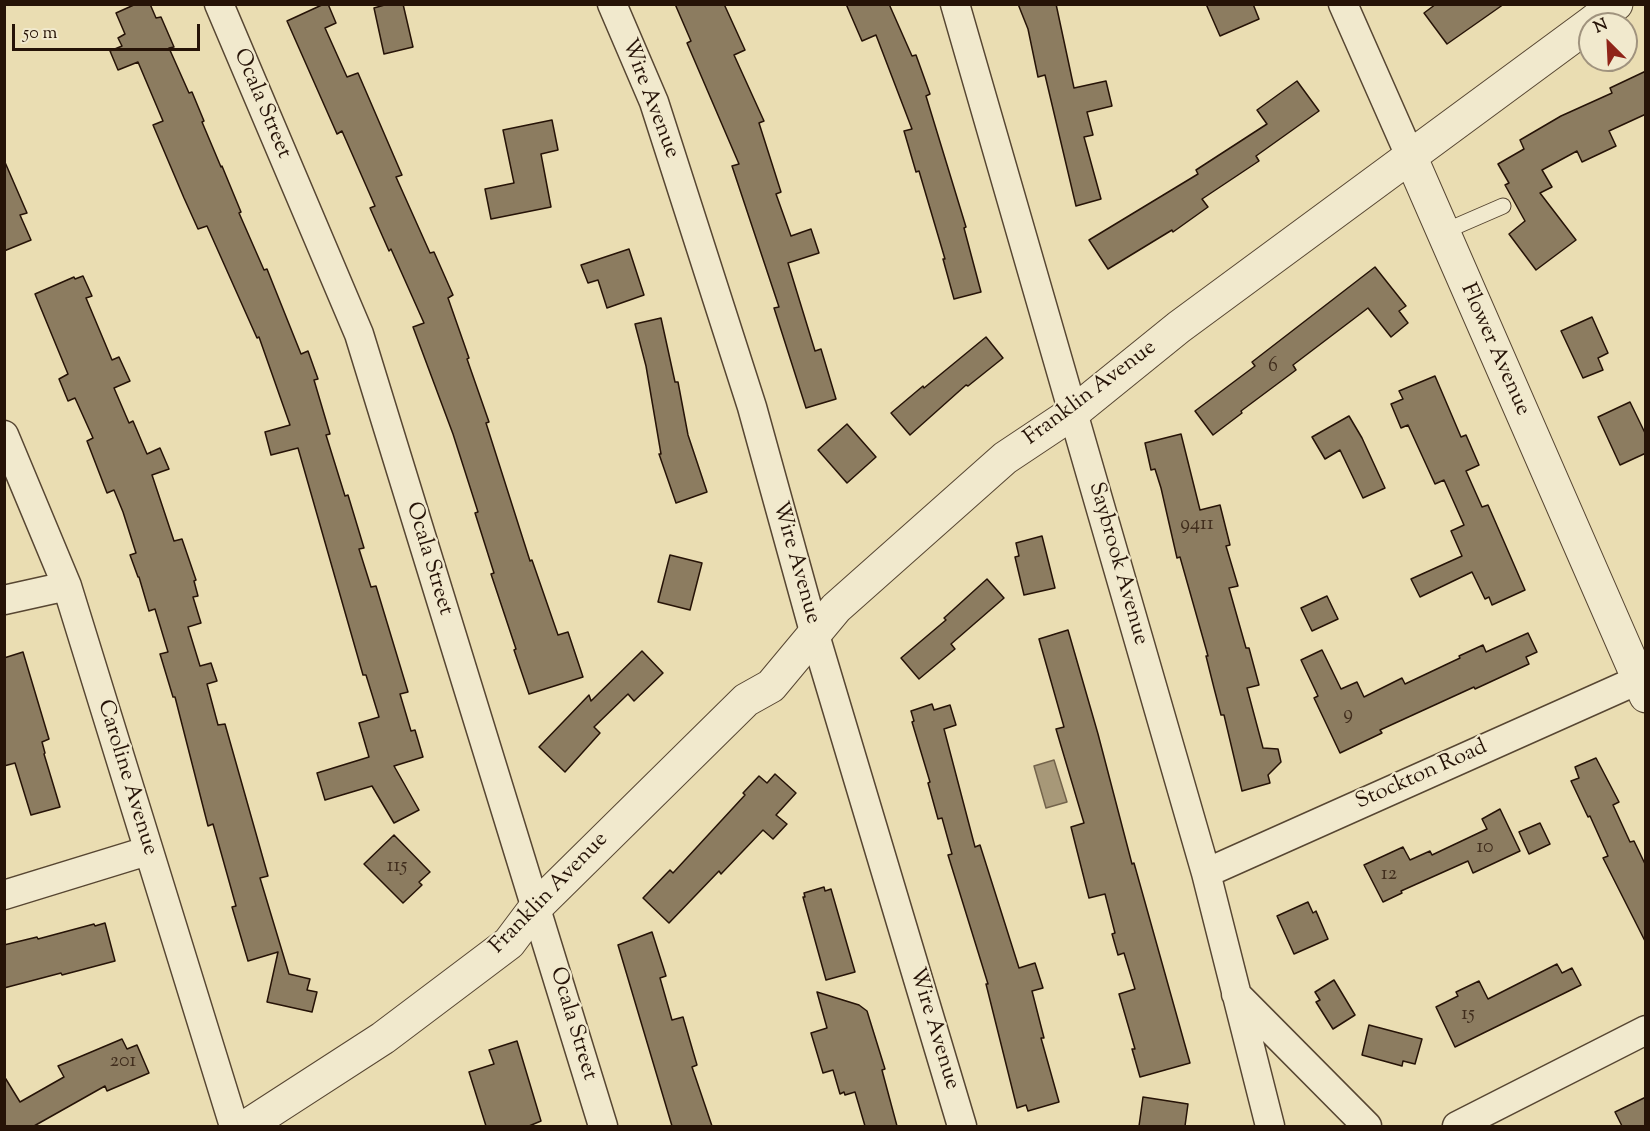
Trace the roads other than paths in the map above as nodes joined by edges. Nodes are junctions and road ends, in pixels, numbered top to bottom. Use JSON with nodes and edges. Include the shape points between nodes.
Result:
{"nodes":[{"id":1,"x":219,"y":4,"type":"edge"},
{"id":2,"x":612,"y":4,"type":"edge"},
{"id":3,"x":955,"y":4,"type":"edge"},
{"id":4,"x":1343,"y":4,"type":"edge"},
{"id":5,"x":1578,"y":33,"type":"edge"},
{"id":6,"x":1411,"y":158,"type":"junction"},
{"id":7,"x":1503,"y":206,"type":"dead end"},
{"id":8,"x":1443,"y":232,"type":"junction"},
{"id":9,"x":1074,"y":412,"type":"junction"},
{"id":10,"x":4,"y":435,"type":"edge"},
{"id":11,"x":67,"y":586,"type":"junction"},
{"id":12,"x":4,"y":600,"type":"edge"},
{"id":13,"x":806,"y":646,"type":"junction"},
{"id":14,"x":1642,"y":688,"type":"edge"},
{"id":15,"x":147,"y":850,"type":"junction"},
{"id":16,"x":1206,"y":873,"type":"junction"},
{"id":17,"x":4,"y":895,"type":"edge"},
{"id":18,"x":536,"y":907,"type":"junction"},
{"id":19,"x":1235,"y":993,"type":"junction"},
{"id":20,"x":1646,"y":1030,"type":"edge"},
{"id":21,"x":234,"y":1126,"type":"edge"},
{"id":22,"x":247,"y":1126,"type":"edge"},
{"id":23,"x":603,"y":1126,"type":"edge"},
{"id":24,"x":962,"y":1126,"type":"edge"},
{"id":25,"x":1270,"y":1126,"type":"edge"},
{"id":26,"x":1367,"y":1126,"type":"edge"},
{"id":27,"x":1457,"y":1126,"type":"edge"}],
"edges":[{"from":1,"to":18,"type":"street","name":"Ocala Street","via":[[359,334]]},
{"from":2,"to":13,"type":"street","name":"Wire Avenue","via":[[654,102],[752,407]]},
{"from":3,"to":9,"type":"street","name":"Saybrook Avenue"},
{"from":4,"to":6,"type":"street","name":"Flower Avenue"},
{"from":5,"to":6,"type":"street","name":"Franklin Avenue"},
{"from":6,"to":8,"type":"street","name":"Flower Avenue"},
{"from":6,"to":9,"type":"street","name":"Franklin Avenue","via":[[1179,327]]},
{"from":7,"to":8,"type":"lane"},
{"from":8,"to":14,"type":"street","name":"Flower Avenue"},
{"from":9,"to":13,"type":"street","name":"Franklin Avenue","via":[[1005,458],[951,504],[836,608]]},
{"from":9,"to":16,"type":"street","name":"Saybrook Avenue"},
{"from":10,"to":11,"type":"street","name":"Caroline Avenue"},
{"from":11,"to":12,"type":"street"},
{"from":11,"to":15,"type":"street","name":"Caroline Avenue"},
{"from":13,"to":18,"type":"street","name":"Franklin Avenue","via":[[761,670],[746,700]]},
{"from":13,"to":24,"type":"street","name":"Wire Avenue"},
{"from":14,"to":16,"type":"street","name":"Stockton Road"},
{"from":15,"to":17,"type":"street"},
{"from":15,"to":21,"type":"street","name":"Caroline Avenue"},
{"from":16,"to":19,"type":"street","name":"Saybrook Avenue"},
{"from":18,"to":22,"type":"street","name":"Franklin Avenue","via":[[508,943],[382,1038]]},
{"from":18,"to":23,"type":"street","name":"Ocala Street"},
{"from":19,"to":25,"type":"street","name":"Saybrook Avenue"},
{"from":19,"to":26,"type":"street"},
{"from":20,"to":27,"type":"street"}]}
